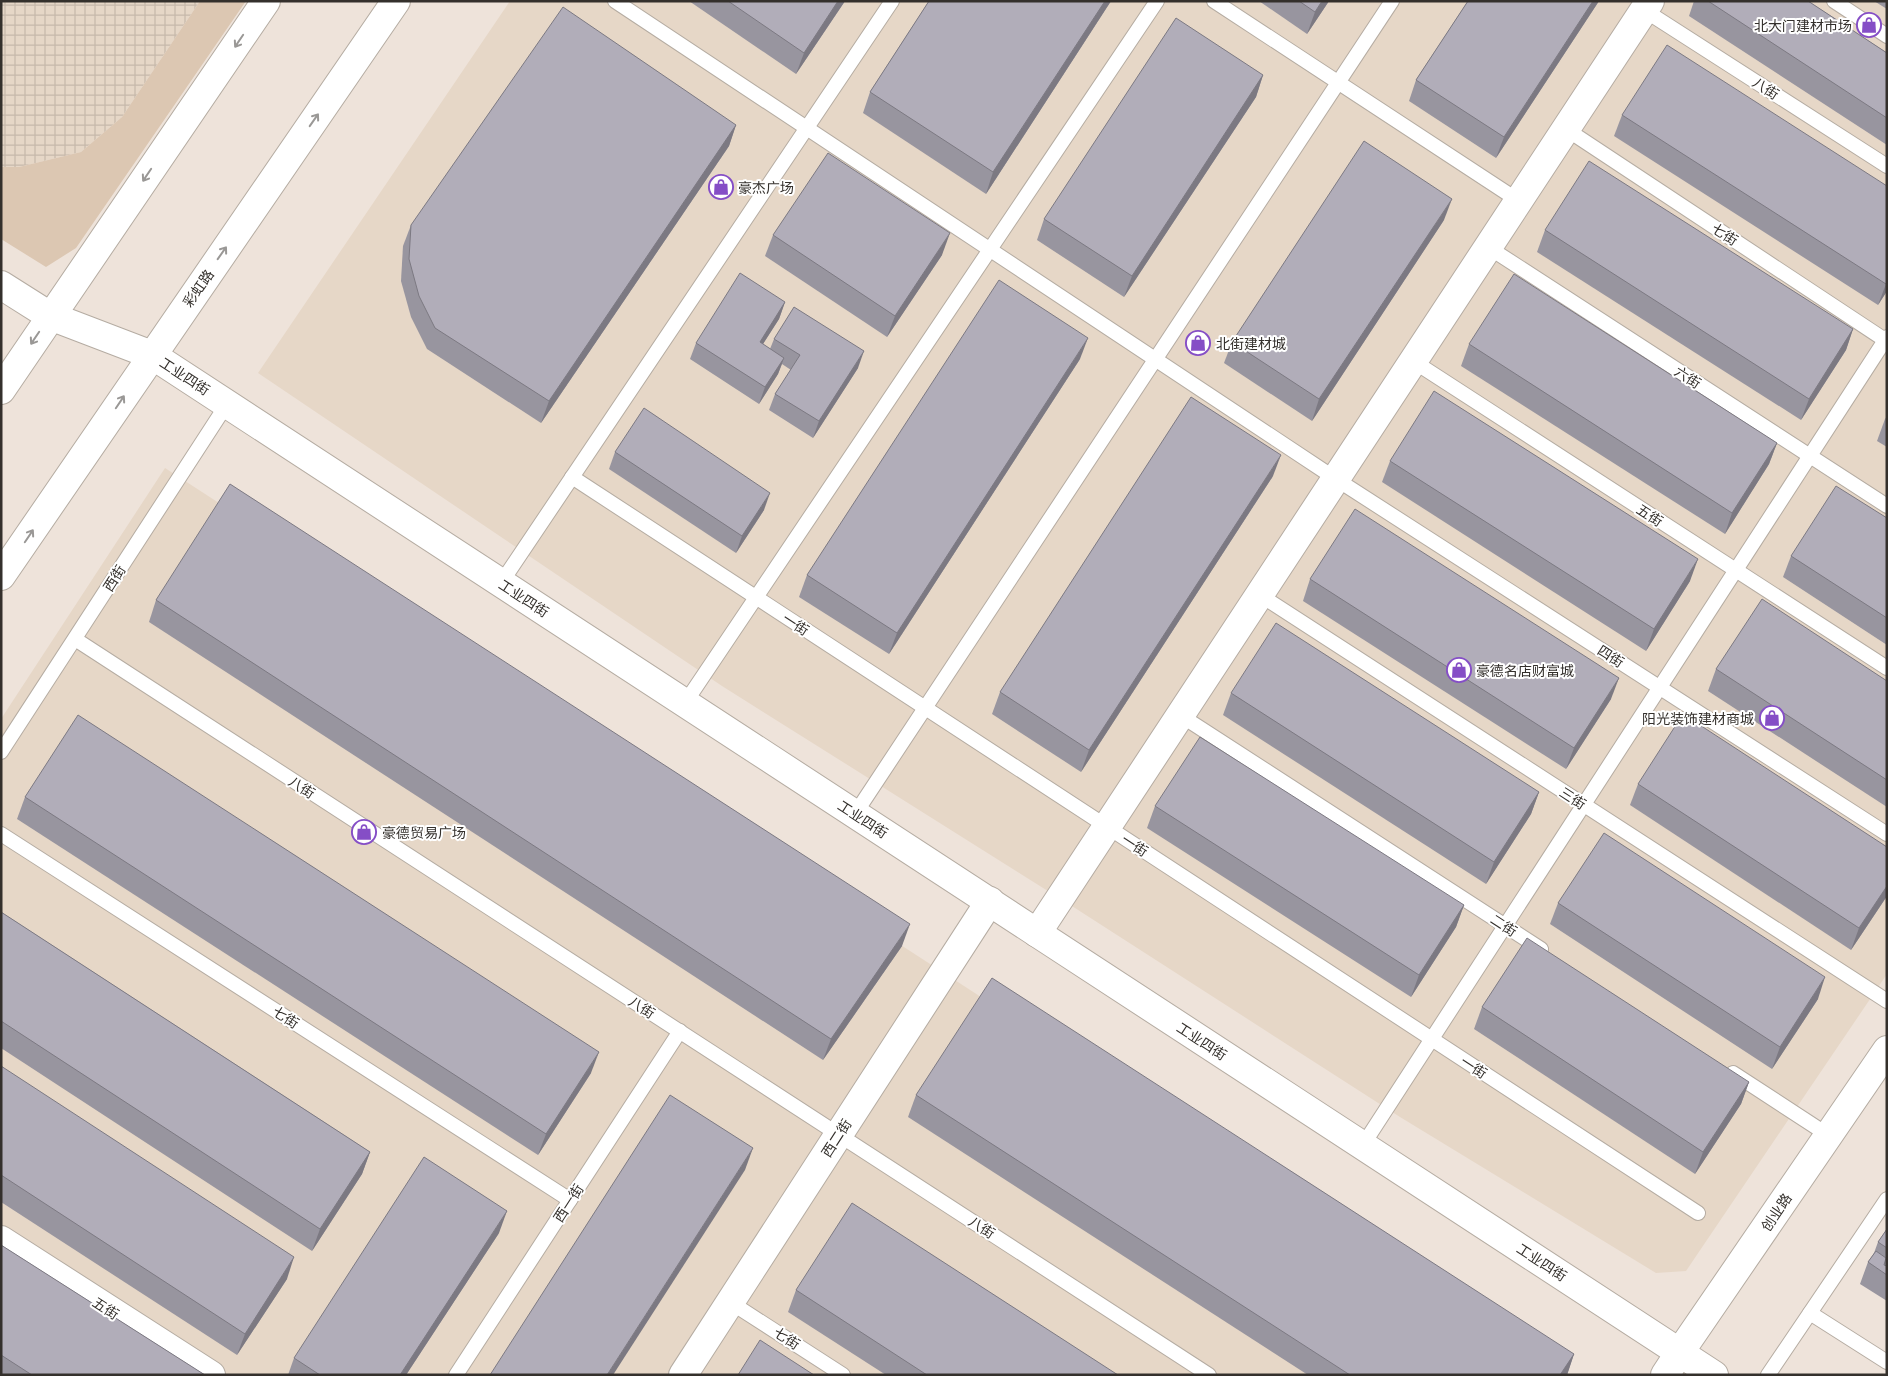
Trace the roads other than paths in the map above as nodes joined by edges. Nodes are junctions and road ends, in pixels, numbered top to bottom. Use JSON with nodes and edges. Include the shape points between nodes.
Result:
{"nodes":[{"id":1,"x":266,"y":1,"type":"edge"},
{"id":2,"x":396,"y":1,"type":"edge"},
{"id":3,"x":615,"y":1,"type":"edge"},
{"id":4,"x":892,"y":1,"type":"edge"},
{"id":5,"x":1157,"y":1,"type":"edge"},
{"id":6,"x":1214,"y":1,"type":"edge"},
{"id":7,"x":1392,"y":1,"type":"edge"},
{"id":8,"x":1834,"y":1,"type":"edge"},
{"id":9,"x":1647,"y":5,"type":"edge"},
{"id":10,"x":1887,"y":36,"type":"edge"},
{"id":11,"x":1338,"y":83,"type":"junction"},
{"id":12,"x":806,"y":128,"type":"junction"},
{"id":13,"x":1566,"y":129,"type":"junction"},
{"id":14,"x":1887,"y":166,"type":"edge"},
{"id":15,"x":1519,"y":201,"type":"junction"},
{"id":16,"x":1488,"y":247,"type":"junction"},
{"id":17,"x":990,"y":250,"type":"junction"},
{"id":18,"x":1,"y":285,"type":"edge"},
{"id":19,"x":50,"y":316,"type":"junction"},
{"id":20,"x":1886,"y":338,"type":"edge"},
{"id":21,"x":152,"y":355,"type":"junction"},
{"id":22,"x":1155,"y":360,"type":"junction"},
{"id":23,"x":1413,"y":362,"type":"junction"},
{"id":24,"x":1,"y":390,"type":"edge"},
{"id":25,"x":227,"y":404,"type":"junction"},
{"id":26,"x":1809,"y":456,"type":"junction"},
{"id":27,"x":572,"y":477,"type":"junction"},
{"id":28,"x":1336,"y":479,"type":"junction"},
{"id":29,"x":1887,"y":506,"type":"edge"},
{"id":30,"x":1736,"y":570,"type":"junction"},
{"id":31,"x":1,"y":576,"type":"edge"},
{"id":32,"x":501,"y":583,"type":"junction"},
{"id":33,"x":1260,"y":594,"type":"junction"},
{"id":34,"x":756,"y":598,"type":"junction"},
{"id":35,"x":75,"y":639,"type":"junction"},
{"id":36,"x":1887,"y":668,"type":"edge"},
{"id":37,"x":1660,"y":688,"type":"junction"},
{"id":38,"x":685,"y":703,"type":"junction"},
{"id":39,"x":925,"y":708,"type":"junction"},
{"id":40,"x":1180,"y":715,"type":"junction"},
{"id":41,"x":1,"y":752,"type":"edge"},
{"id":42,"x":1584,"y":804,"type":"junction"},
{"id":43,"x":855,"y":814,"type":"junction"},
{"id":44,"x":1107,"y":827,"type":"junction"},
{"id":45,"x":1,"y":834,"type":"edge"},
{"id":46,"x":1887,"y":834,"type":"edge"},
{"id":47,"x":990,"y":902,"type":"junction"},
{"id":48,"x":1505,"y":926,"type":"junction"},
{"id":49,"x":1038,"y":933,"type":"junction"},
{"id":50,"x":1555,"y":958,"type":"edge"},
{"id":51,"x":1887,"y":1001,"type":"edge"},
{"id":52,"x":680,"y":1032,"type":"junction"},
{"id":53,"x":1432,"y":1039,"type":"junction"},
{"id":54,"x":1887,"y":1050,"type":"edge"},
{"id":55,"x":1720,"y":1066,"type":"edge"},
{"id":56,"x":839,"y":1135,"type":"junction"},
{"id":57,"x":1828,"y":1135,"type":"junction"},
{"id":58,"x":1363,"y":1145,"type":"junction"},
{"id":59,"x":1887,"y":1199,"type":"edge"},
{"id":60,"x":570,"y":1200,"type":"junction"},
{"id":61,"x":1698,"y":1213,"type":"dead end"},
{"id":62,"x":1,"y":1240,"type":"edge"},
{"id":63,"x":730,"y":1302,"type":"junction"},
{"id":64,"x":1810,"y":1313,"type":"junction"},
{"id":65,"x":1680,"y":1352,"type":"junction"},
{"id":66,"x":1887,"y":1362,"type":"edge"},
{"id":67,"x":210,"y":1375,"type":"edge"},
{"id":68,"x":456,"y":1375,"type":"edge"},
{"id":69,"x":683,"y":1375,"type":"edge"},
{"id":70,"x":843,"y":1375,"type":"edge"},
{"id":71,"x":1209,"y":1375,"type":"edge"},
{"id":72,"x":1665,"y":1375,"type":"edge"},
{"id":73,"x":1714,"y":1375,"type":"edge"},
{"id":74,"x":1768,"y":1375,"type":"edge"}],
"edges":[{"from":1,"to":19,"type":"street","one_way":true},
{"from":21,"to":2,"type":"street","name":"彩虹路","one_way":true},
{"from":3,"to":12,"type":"lane","name":"四街"},
{"from":4,"to":12,"type":"lane"},
{"from":5,"to":17,"type":"lane"},
{"from":6,"to":11,"type":"lane"},
{"from":7,"to":11,"type":"lane"},
{"from":8,"to":10,"type":"lane"},
{"from":9,"to":13,"type":"street"},
{"from":9,"to":14,"type":"lane","name":"八街"},
{"from":11,"to":15,"type":"lane"},
{"from":11,"to":22,"type":"lane"},
{"from":12,"to":17,"type":"lane","name":"四街"},
{"from":12,"to":27,"type":"lane"},
{"from":13,"to":15,"type":"street"},
{"from":13,"to":20,"type":"lane","name":"七街"},
{"from":15,"to":16,"type":"street"},
{"from":16,"to":23,"type":"street"},
{"from":16,"to":26,"type":"lane","name":"六街"},
{"from":17,"to":22,"type":"lane","name":"四街"},
{"from":17,"to":34,"type":"lane"},
{"from":18,"to":19,"type":"street","name":"工业四街"},
{"from":19,"to":21,"type":"street","name":"工业四街"},
{"from":19,"to":24,"type":"street","one_way":true},
{"from":20,"to":26,"type":"lane"},
{"from":21,"to":25,"type":"street","name":"工业四街"},
{"from":31,"to":21,"type":"street","name":"彩虹路","one_way":true},
{"from":22,"to":28,"type":"lane","name":"四街"},
{"from":22,"to":39,"type":"lane"},
{"from":23,"to":28,"type":"street"},
{"from":23,"to":30,"type":"lane","name":"五街"},
{"from":25,"to":32,"type":"street","name":"工业四街"},
{"from":25,"to":35,"type":"lane","name":"西街"},
{"from":26,"to":29,"type":"lane","name":"六街"},
{"from":26,"to":30,"type":"lane"},
{"from":27,"to":32,"type":"lane"},
{"from":27,"to":34,"type":"lane","name":"一街"},
{"from":28,"to":33,"type":"street"},
{"from":28,"to":37,"type":"lane","name":"四街"},
{"from":30,"to":36,"type":"lane","name":"五街"},
{"from":30,"to":37,"type":"lane"},
{"from":32,"to":38,"type":"street","name":"工业四街"},
{"from":33,"to":40,"type":"street"},
{"from":33,"to":42,"type":"lane","name":"三街"},
{"from":34,"to":38,"type":"lane"},
{"from":34,"to":39,"type":"lane","name":"一街"},
{"from":35,"to":41,"type":"lane","name":"西街"},
{"from":35,"to":52,"type":"lane","name":"八街"},
{"from":37,"to":42,"type":"lane"},
{"from":37,"to":46,"type":"lane","name":"四街"},
{"from":38,"to":43,"type":"street","name":"工业四街"},
{"from":39,"to":43,"type":"lane"},
{"from":39,"to":44,"type":"lane","name":"一街"},
{"from":40,"to":44,"type":"street"},
{"from":40,"to":48,"type":"lane","name":"二街"},
{"from":42,"to":48,"type":"lane"},
{"from":42,"to":51,"type":"lane","name":"三街"},
{"from":43,"to":47,"type":"street","name":"工业四街"},
{"from":44,"to":49,"type":"street"},
{"from":44,"to":53,"type":"lane","name":"一街"},
{"from":45,"to":60,"type":"lane","name":"七街"},
{"from":47,"to":49,"type":"street","name":"工业四街"},
{"from":47,"to":56,"type":"street","name":"西二街"},
{"from":48,"to":50,"type":"lane","name":"二街"},
{"from":48,"to":53,"type":"lane"},
{"from":49,"to":58,"type":"street","name":"工业四街"},
{"from":52,"to":56,"type":"lane","name":"八街"},
{"from":52,"to":60,"type":"lane","name":"西一街"},
{"from":53,"to":58,"type":"lane"},
{"from":53,"to":61,"type":"lane","name":"一街"},
{"from":54,"to":57,"type":"street","name":"创业路"},
{"from":55,"to":57,"type":"lane"},
{"from":56,"to":63,"type":"street","name":"西二街"},
{"from":56,"to":71,"type":"lane","name":"八街"},
{"from":57,"to":65,"type":"street","name":"创业路"},
{"from":58,"to":65,"type":"street","name":"工业四街"},
{"from":59,"to":64,"type":"lane"},
{"from":60,"to":68,"type":"lane","name":"西一街"},
{"from":62,"to":67,"type":"street","name":"五街"},
{"from":63,"to":69,"type":"street","name":"西二街"},
{"from":63,"to":70,"type":"lane","name":"七街"},
{"from":64,"to":66,"type":"lane"},
{"from":64,"to":74,"type":"lane"},
{"from":65,"to":72,"type":"street","name":"创业路"},
{"from":65,"to":73,"type":"street","name":"工业四街"}]}
